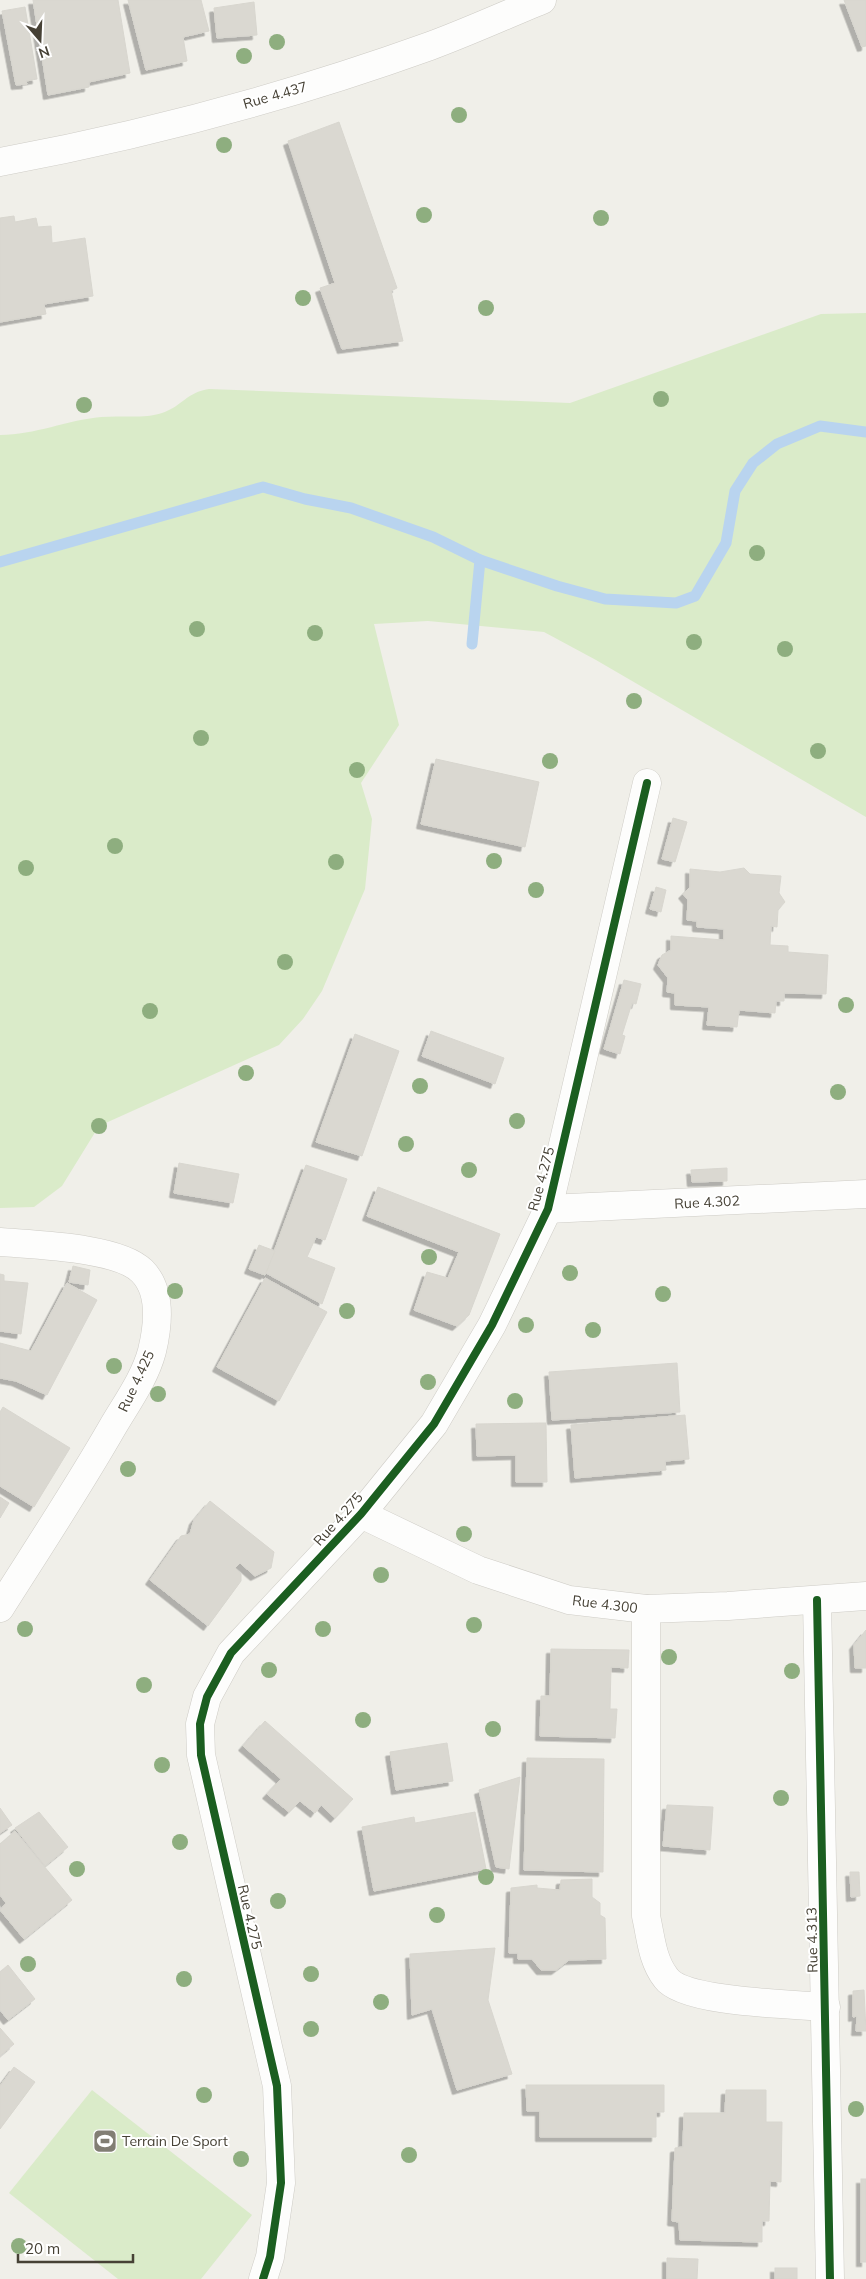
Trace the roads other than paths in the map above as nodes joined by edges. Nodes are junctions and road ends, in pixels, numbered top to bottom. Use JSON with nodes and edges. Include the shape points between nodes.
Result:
{"nodes":[{"id":1,"x":542,"y":0,"type":"edge"},
{"id":2,"x":0,"y":162,"type":"edge"},
{"id":3,"x":647,"y":784,"type":"dead end"},
{"id":4,"x":866,"y":1194,"type":"edge"},
{"id":5,"x":548,"y":1210,"type":"junction"},
{"id":6,"x":0,"y":1242,"type":"edge"},
{"id":7,"x":361,"y":1514,"type":"junction"},
{"id":8,"x":866,"y":1596,"type":"edge"},
{"id":9,"x":817,"y":1600,"type":"junction"},
{"id":10,"x":0,"y":1608,"type":"edge"},
{"id":11,"x":646,"y":1609,"type":"junction"},
{"id":12,"x":826,"y":2007,"type":"junction"},
{"id":13,"x":263,"y":2279,"type":"edge"},
{"id":14,"x":830,"y":2279,"type":"edge"}],
"edges":[{"from":1,"to":2,"type":"street","name":"Rue 4.437","via":[[430,46],[288,92],[127,136]]},
{"from":3,"to":5,"type":"street","name":"Rue 4.275"},
{"from":4,"to":5,"type":"street","name":"Rue 4.302"},
{"from":5,"to":7,"type":"street","name":"Rue 4.275","via":[[492,1325],[434,1424]]},
{"from":6,"to":10,"type":"street","name":"Rue 4.425","via":[[117,1256],[142,1271],[154,1288],[157,1313],[152,1352],[134,1390],[84,1478]]},
{"from":7,"to":11,"type":"street","name":"Rue 4.300","via":[[478,1570],[569,1600]]},
{"from":7,"to":13,"type":"street","name":"Rue 4.275","via":[[231,1653],[207,1697],[200,1724],[201,1755],[277,2086],[281,2183],[270,2257]]},
{"from":8,"to":9,"type":"street","name":"Rue 4.300"},
{"from":9,"to":11,"type":"street","name":"Rue 4.300"},
{"from":9,"to":12,"type":"street","name":"Rue 4.313"},
{"from":11,"to":12,"type":"street","via":[[646,1916],[655,1960],[667,1980],[686,1992]]},
{"from":12,"to":14,"type":"street","name":"Rue 4.313"}]}
